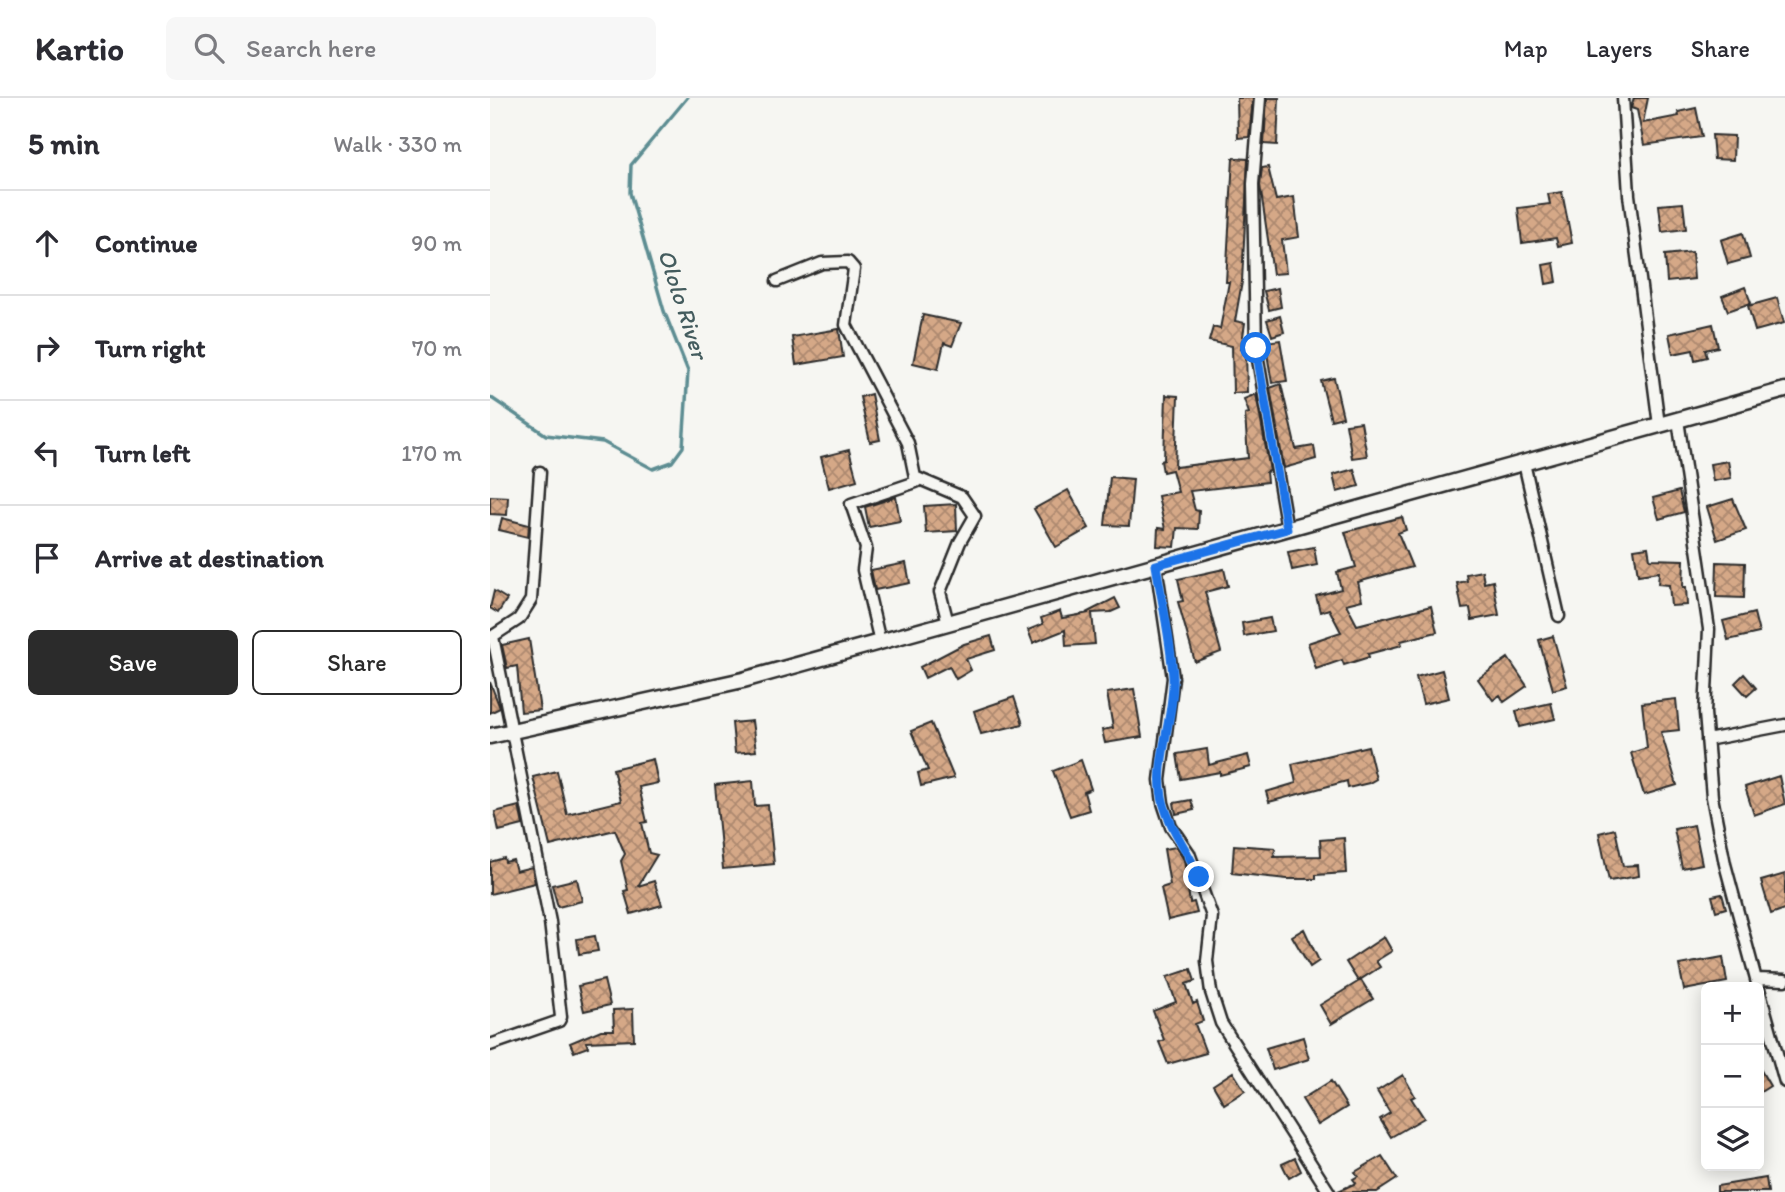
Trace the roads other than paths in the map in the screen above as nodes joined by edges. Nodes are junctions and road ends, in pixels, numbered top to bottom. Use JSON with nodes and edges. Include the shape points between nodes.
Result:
{"nodes":[{"id":1,"x":1260,"y":98,"type":"edge"},
{"id":2,"x":1623,"y":98,"type":"edge"},
{"id":3,"x":777,"y":281,"type":"dead end"},
{"id":4,"x":1785,"y":390,"type":"edge"},
{"id":5,"x":1678,"y":420,"type":"junction"},
{"id":6,"x":1659,"y":425,"type":"junction"},
{"id":7,"x":1524,"y":463,"type":"junction"},
{"id":8,"x":540,"y":472,"type":"dead end"},
{"id":9,"x":915,"y":477,"type":"junction"},
{"id":10,"x":1287,"y":529,"type":"junction"},
{"id":11,"x":1156,"y":565,"type":"junction"},
{"id":12,"x":1559,"y":616,"type":"dead end"},
{"id":13,"x":948,"y":623,"type":"junction"},
{"id":14,"x":491,"y":637,"type":"edge"},
{"id":15,"x":880,"y":642,"type":"junction"},
{"id":16,"x":1785,"y":725,"type":"edge"},
{"id":17,"x":511,"y":731,"type":"junction"},
{"id":18,"x":490,"y":736,"type":"edge"},
{"id":19,"x":1707,"y":740,"type":"junction"},
{"id":20,"x":1785,"y":980,"type":"edge"},
{"id":21,"x":1757,"y":982,"type":"edge"},
{"id":22,"x":1764,"y":984,"type":"edge"},
{"id":23,"x":1764,"y":1007,"type":"edge"},
{"id":24,"x":490,"y":1045,"type":"edge"},
{"id":25,"x":1785,"y":1082,"type":"edge"},
{"id":26,"x":1329,"y":1192,"type":"edge"}],
"edges":[{"from":1,"to":10,"type":"street","via":[[1253,184],[1256,348]]},
{"from":2,"to":6,"type":"street","via":[[1629,195]]},
{"from":3,"to":9,"type":"street","via":[[822,264],[848,262],[854,268],[846,325],[908,443]]},
{"from":4,"to":5,"type":"main road"},
{"from":5,"to":6,"type":"main road"},
{"from":5,"to":19,"type":"street","via":[[1709,629]]},
{"from":6,"to":7,"type":"main road"},
{"from":7,"to":10,"type":"main road"},
{"from":7,"to":12,"type":"street"},
{"from":8,"to":14,"type":"street","via":[[531,600],[519,619]]},
{"from":9,"to":13,"type":"street","via":[[962,498],[975,516],[940,592]]},
{"from":9,"to":15,"type":"street","via":[[916,482],[850,504],[866,548],[863,570]]},
{"from":10,"to":11,"type":"main road"},
{"from":11,"to":13,"type":"main road"},
{"from":11,"to":26,"type":"street","via":[[1173,678],[1160,780],[1171,827],[1189,853],[1212,916],[1207,961],[1211,992],[1221,1023]]},
{"from":13,"to":15,"type":"main road"},
{"from":14,"to":17,"type":"street"},
{"from":15,"to":17,"type":"main road","via":[[743,680]]},
{"from":16,"to":19,"type":"street"},
{"from":17,"to":18,"type":"main road"},
{"from":17,"to":24,"type":"street","via":[[550,922],[561,1017]]},
{"from":19,"to":21,"type":"street","via":[[1725,863]]},
{"from":20,"to":22,"type":"street"},
{"from":23,"to":25,"type":"street"}]}
